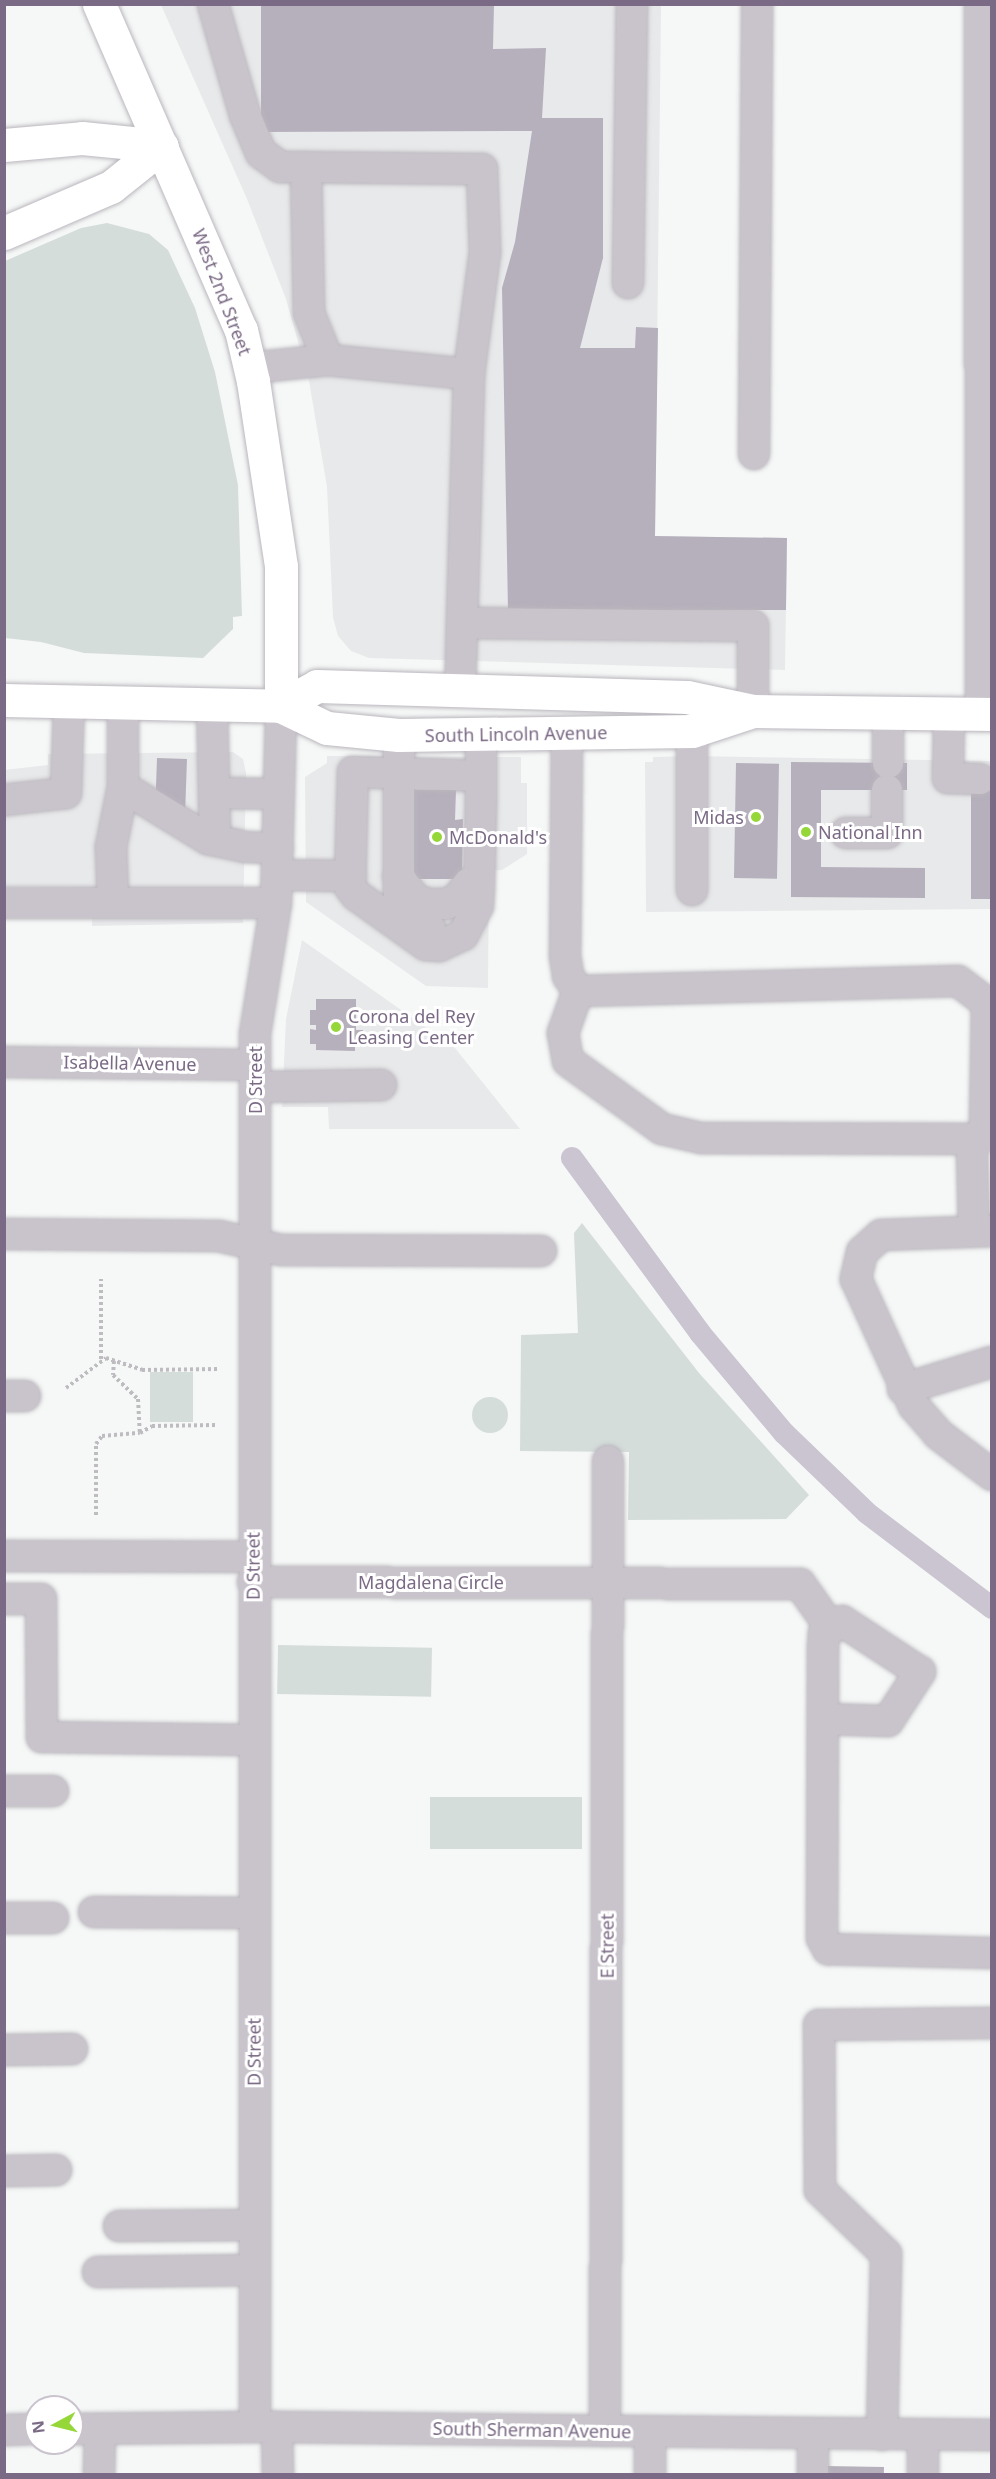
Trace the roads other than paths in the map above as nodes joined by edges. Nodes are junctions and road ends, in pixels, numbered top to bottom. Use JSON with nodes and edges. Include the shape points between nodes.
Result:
{"nodes":[{"id":1,"x":99,"y":4,"type":"edge"},
{"id":2,"x":213,"y":4,"type":"edge"},
{"id":3,"x":632,"y":4,"type":"edge"},
{"id":4,"x":757,"y":4,"type":"edge"},
{"id":5,"x":980,"y":4,"type":"edge"},
{"id":6,"x":4,"y":145,"type":"edge"},
{"id":7,"x":162,"y":146,"type":"junction"},
{"id":8,"x":306,"y":167,"type":"junction"},
{"id":9,"x":4,"y":233,"type":"edge"},
{"id":10,"x":628,"y":284,"type":"dead end"},
{"id":11,"x":328,"y":360,"type":"junction"},
{"id":12,"x":250,"y":368,"type":"junction"},
{"id":13,"x":469,"y":374,"type":"junction"},
{"id":14,"x":754,"y":454,"type":"dead end"},
{"id":15,"x":462,"y":623,"type":"junction"},
{"id":16,"x":460,"y":691,"type":"junction"},
{"id":17,"x":4,"y":700,"type":"edge"},
{"id":18,"x":69,"y":702,"type":"junction"},
{"id":19,"x":123,"y":703,"type":"junction"},
{"id":20,"x":212,"y":704,"type":"junction"},
{"id":21,"x":281,"y":706,"type":"junction"},
{"id":22,"x":753,"y":711,"type":"junction"},
{"id":23,"x":888,"y":713,"type":"junction"},
{"id":24,"x":974,"y":714,"type":"edge"},
{"id":25,"x":692,"y":731,"type":"junction"},
{"id":26,"x":567,"y":733,"type":"junction"},
{"id":27,"x":481,"y":734,"type":"junction"},
{"id":28,"x":399,"y":735,"type":"junction"},
{"id":29,"x":399,"y":774,"type":"junction"},
{"id":30,"x":476,"y":775,"type":"junction"},
{"id":31,"x":980,"y":779,"type":"dead end"},
{"id":32,"x":123,"y":787,"type":"junction"},
{"id":33,"x":214,"y":793,"type":"junction"},
{"id":34,"x":279,"y":794,"type":"junction"},
{"id":35,"x":4,"y":800,"type":"edge"},
{"id":36,"x":846,"y":833,"type":"dead end"},
{"id":37,"x":215,"y":840,"type":"junction"},
{"id":38,"x":277,"y":876,"type":"junction"},
{"id":39,"x":398,"y":876,"type":"junction"},
{"id":40,"x":350,"y":881,"type":"junction"},
{"id":41,"x":469,"y":884,"type":"junction"},
{"id":42,"x":692,"y":890,"type":"dead end"},
{"id":43,"x":4,"y":903,"type":"edge"},
{"id":44,"x":100,"y":903,"type":"junction"},
{"id":45,"x":411,"y":918,"type":"junction"},
{"id":46,"x":578,"y":991,"type":"junction"},
{"id":47,"x":4,"y":1062,"type":"edge"},
{"id":48,"x":255,"y":1076,"type":"junction"},
{"id":49,"x":381,"y":1085,"type":"dead end"},
{"id":50,"x":978,"y":1139,"type":"junction"},
{"id":51,"x":983,"y":1231,"type":"edge"},
{"id":52,"x":4,"y":1234,"type":"edge"},
{"id":53,"x":254,"y":1244,"type":"junction"},
{"id":54,"x":541,"y":1251,"type":"dead end"},
{"id":55,"x":992,"y":1362,"type":"edge"},
{"id":56,"x":903,"y":1389,"type":"junction"},
{"id":57,"x":608,"y":1461,"type":"dead end"},
{"id":58,"x":992,"y":1475,"type":"edge"},
{"id":59,"x":4,"y":1556,"type":"edge"},
{"id":60,"x":253,"y":1570,"type":"junction"},
{"id":61,"x":608,"y":1582,"type":"junction"},
{"id":62,"x":4,"y":1599,"type":"edge"},
{"id":63,"x":831,"y":1628,"type":"junction"},
{"id":64,"x":823,"y":1719,"type":"junction"},
{"id":65,"x":253,"y":1740,"type":"junction"},
{"id":66,"x":4,"y":1791,"type":"edge"},
{"id":67,"x":53,"y":1791,"type":"dead end"},
{"id":68,"x":94,"y":1912,"type":"dead end"},
{"id":69,"x":254,"y":1913,"type":"junction"},
{"id":70,"x":4,"y":1918,"type":"edge"},
{"id":71,"x":53,"y":1918,"type":"dead end"},
{"id":72,"x":992,"y":1953,"type":"edge"},
{"id":73,"x":992,"y":2023,"type":"edge"},
{"id":74,"x":72,"y":2049,"type":"dead end"},
{"id":75,"x":4,"y":2050,"type":"edge"},
{"id":76,"x":56,"y":2170,"type":"dead end"},
{"id":77,"x":4,"y":2171,"type":"edge"},
{"id":78,"x":253,"y":2225,"type":"junction"},
{"id":79,"x":119,"y":2226,"type":"dead end"},
{"id":80,"x":253,"y":2271,"type":"junction"},
{"id":81,"x":98,"y":2272,"type":"dead end"},
{"id":82,"x":265,"y":2427,"type":"junction"},
{"id":83,"x":86,"y":2429,"type":"edge"},
{"id":84,"x":4,"y":2430,"type":"edge"},
{"id":85,"x":24,"y":2430,"type":"edge"},
{"id":86,"x":605,"y":2431,"type":"junction"},
{"id":87,"x":650,"y":2432,"type":"junction"},
{"id":88,"x":813,"y":2434,"type":"junction"},
{"id":89,"x":882,"y":2435,"type":"junction"},
{"id":90,"x":923,"y":2435,"type":"junction"},
{"id":91,"x":992,"y":2435,"type":"edge"},
{"id":92,"x":99,"y":2475,"type":"edge"},
{"id":93,"x":263,"y":2475,"type":"edge"},
{"id":94,"x":278,"y":2475,"type":"edge"},
{"id":95,"x":650,"y":2475,"type":"edge"},
{"id":96,"x":813,"y":2475,"type":"edge"},
{"id":97,"x":923,"y":2475,"type":"edge"}],
"edges":[{"from":1,"to":7,"type":"main road","name":"West 2nd Street"},
{"from":2,"to":8,"type":"street","via":[[245,116],[261,153],[280,167]]},
{"from":3,"to":10,"type":"street"},
{"from":4,"to":14,"type":"street"},
{"from":5,"to":24,"type":"street"},
{"from":6,"to":7,"type":"main road","via":[[82,138]]},
{"from":7,"to":9,"type":"main road","via":[[111,187]]},
{"from":7,"to":12,"type":"main road","name":"West 2nd Street","via":[[218,272]]},
{"from":8,"to":11,"type":"street","via":[[309,313]]},
{"from":8,"to":13,"type":"street","via":[[482,169],[485,252]]},
{"from":11,"to":12,"type":"street"},
{"from":11,"to":13,"type":"street"},
{"from":12,"to":21,"type":"main road","name":"West 2nd Street","via":[[281,566]]},
{"from":13,"to":15,"type":"street"},
{"from":15,"to":16,"type":"street"},
{"from":15,"to":22,"type":"street","via":[[753,626]]},
{"from":16,"to":21,"type":"main road","name":"South Lincoln Avenue","via":[[317,686]]},
{"from":16,"to":22,"type":"main road","name":"South Lincoln Avenue","via":[[687,697]]},
{"from":17,"to":18,"type":"main road","name":"South Lincoln Avenue"},
{"from":18,"to":19,"type":"main road","name":"South Lincoln Avenue"},
{"from":18,"to":35,"type":"street","via":[[66,793]]},
{"from":19,"to":20,"type":"main road","name":"South Lincoln Avenue"},
{"from":19,"to":32,"type":"street"},
{"from":20,"to":21,"type":"main road","name":"South Lincoln Avenue"},
{"from":20,"to":33,"type":"street"},
{"from":21,"to":28,"type":"main road","name":"South Lincoln Avenue","via":[[327,728]]},
{"from":21,"to":34,"type":"street","name":"D Street"},
{"from":22,"to":23,"type":"main road","name":"South Lincoln Avenue"},
{"from":22,"to":25,"type":"main road","name":"South Lincoln Avenue"},
{"from":23,"to":24,"type":"main road","name":"South Lincoln Avenue"},
{"from":23,"to":36,"type":"street","via":[[887,833]]},
{"from":24,"to":31,"type":"street","via":[[948,778]]},
{"from":25,"to":26,"type":"main road","name":"South Lincoln Avenue"},
{"from":25,"to":42,"type":"street"},
{"from":26,"to":27,"type":"main road","name":"South Lincoln Avenue"},
{"from":26,"to":46,"type":"street","via":[[566,956],[568,975]]},
{"from":27,"to":28,"type":"main road","name":"South Lincoln Avenue"},
{"from":27,"to":30,"type":"street"},
{"from":28,"to":29,"type":"street"},
{"from":29,"to":30,"type":"street"},
{"from":29,"to":39,"type":"street"},
{"from":29,"to":40,"type":"street","via":[[353,772]]},
{"from":30,"to":40,"type":"street","via":[[480,889],[478,906],[463,935],[439,946],[426,945],[356,895]]},
{"from":30,"to":41,"type":"street"},
{"from":32,"to":37,"type":"street","via":[[166,816]]},
{"from":32,"to":44,"type":"street"},
{"from":33,"to":34,"type":"street"},
{"from":33,"to":37,"type":"street"},
{"from":34,"to":38,"type":"street","name":"D Street"},
{"from":37,"to":38,"type":"street","via":[[245,847]]},
{"from":38,"to":40,"type":"street"},
{"from":38,"to":44,"type":"street"},
{"from":38,"to":48,"type":"street","name":"D Street","via":[[255,1034]]},
{"from":39,"to":41,"type":"street","via":[[416,900],[429,904],[457,899]]},
{"from":39,"to":45,"type":"street","via":[[399,893]]},
{"from":40,"to":45,"type":"street"},
{"from":41,"to":45,"type":"street","via":[[465,903],[443,927],[421,926]]},
{"from":43,"to":44,"type":"street"},
{"from":46,"to":50,"type":"street","via":[[563,1033],[568,1061],[662,1129],[701,1138]]},
{"from":46,"to":50,"type":"street","via":[[958,981],[987,1004],[985,1126]]},
{"from":47,"to":48,"type":"street","name":"Isabella Avenue"},
{"from":48,"to":49,"type":"street","name":"Isabella Avenue"},
{"from":48,"to":53,"type":"street","name":"D Street"},
{"from":50,"to":51,"type":"street","via":[[972,1150]]},
{"from":51,"to":56,"type":"street","via":[[881,1235],[862,1252],[856,1279]]},
{"from":52,"to":53,"type":"street","via":[[219,1236]]},
{"from":53,"to":54,"type":"street","via":[[281,1250]]},
{"from":53,"to":60,"type":"street","name":"D Street"},
{"from":55,"to":56,"type":"street"},
{"from":56,"to":58,"type":"street","via":[[938,1434]]},
{"from":57,"to":61,"type":"street","name":"E Street"},
{"from":59,"to":60,"type":"street","name":"Magdalena Circle"},
{"from":60,"to":61,"type":"street","name":"Magdalena Circle"},
{"from":60,"to":65,"type":"street","name":"D Street"},
{"from":61,"to":63,"type":"street","name":"Magdalena Circle","via":[[800,1584]]},
{"from":61,"to":86,"type":"street","name":"E Street"},
{"from":62,"to":65,"type":"street","via":[[42,1599],[42,1737]]},
{"from":63,"to":64,"type":"street","via":[[824,1633]]},
{"from":63,"to":64,"type":"street","via":[[842,1621],[920,1672],[888,1721]]},
{"from":64,"to":72,"type":"street","via":[[822,1938],[828,1948]]},
{"from":65,"to":69,"type":"street","name":"D Street"},
{"from":66,"to":67,"type":"street"},
{"from":68,"to":69,"type":"street"},
{"from":69,"to":78,"type":"street","name":"D Street"},
{"from":70,"to":71,"type":"street"},
{"from":73,"to":89,"type":"street","via":[[819,2025],[820,2190],[886,2254]]},
{"from":74,"to":75,"type":"street"},
{"from":76,"to":77,"type":"street"},
{"from":78,"to":79,"type":"street"},
{"from":78,"to":80,"type":"street","name":"D Street"},
{"from":80,"to":81,"type":"street"},
{"from":80,"to":82,"type":"street","name":"D Street"},
{"from":82,"to":83,"type":"street","name":"South Sherman Avenue"},
{"from":82,"to":86,"type":"street","name":"South Sherman Avenue"},
{"from":82,"to":93,"type":"street"},
{"from":82,"to":94,"type":"street"},
{"from":83,"to":92,"type":"street"},
{"from":84,"to":85,"type":"street"},
{"from":86,"to":87,"type":"street","name":"South Sherman Avenue"},
{"from":87,"to":88,"type":"street","name":"South Sherman Avenue"},
{"from":87,"to":95,"type":"street"},
{"from":88,"to":89,"type":"street","name":"South Sherman Avenue"},
{"from":88,"to":96,"type":"street"},
{"from":89,"to":90,"type":"street","name":"South Sherman Avenue"},
{"from":90,"to":91,"type":"street","name":"South Sherman Avenue"},
{"from":90,"to":97,"type":"street"}]}
